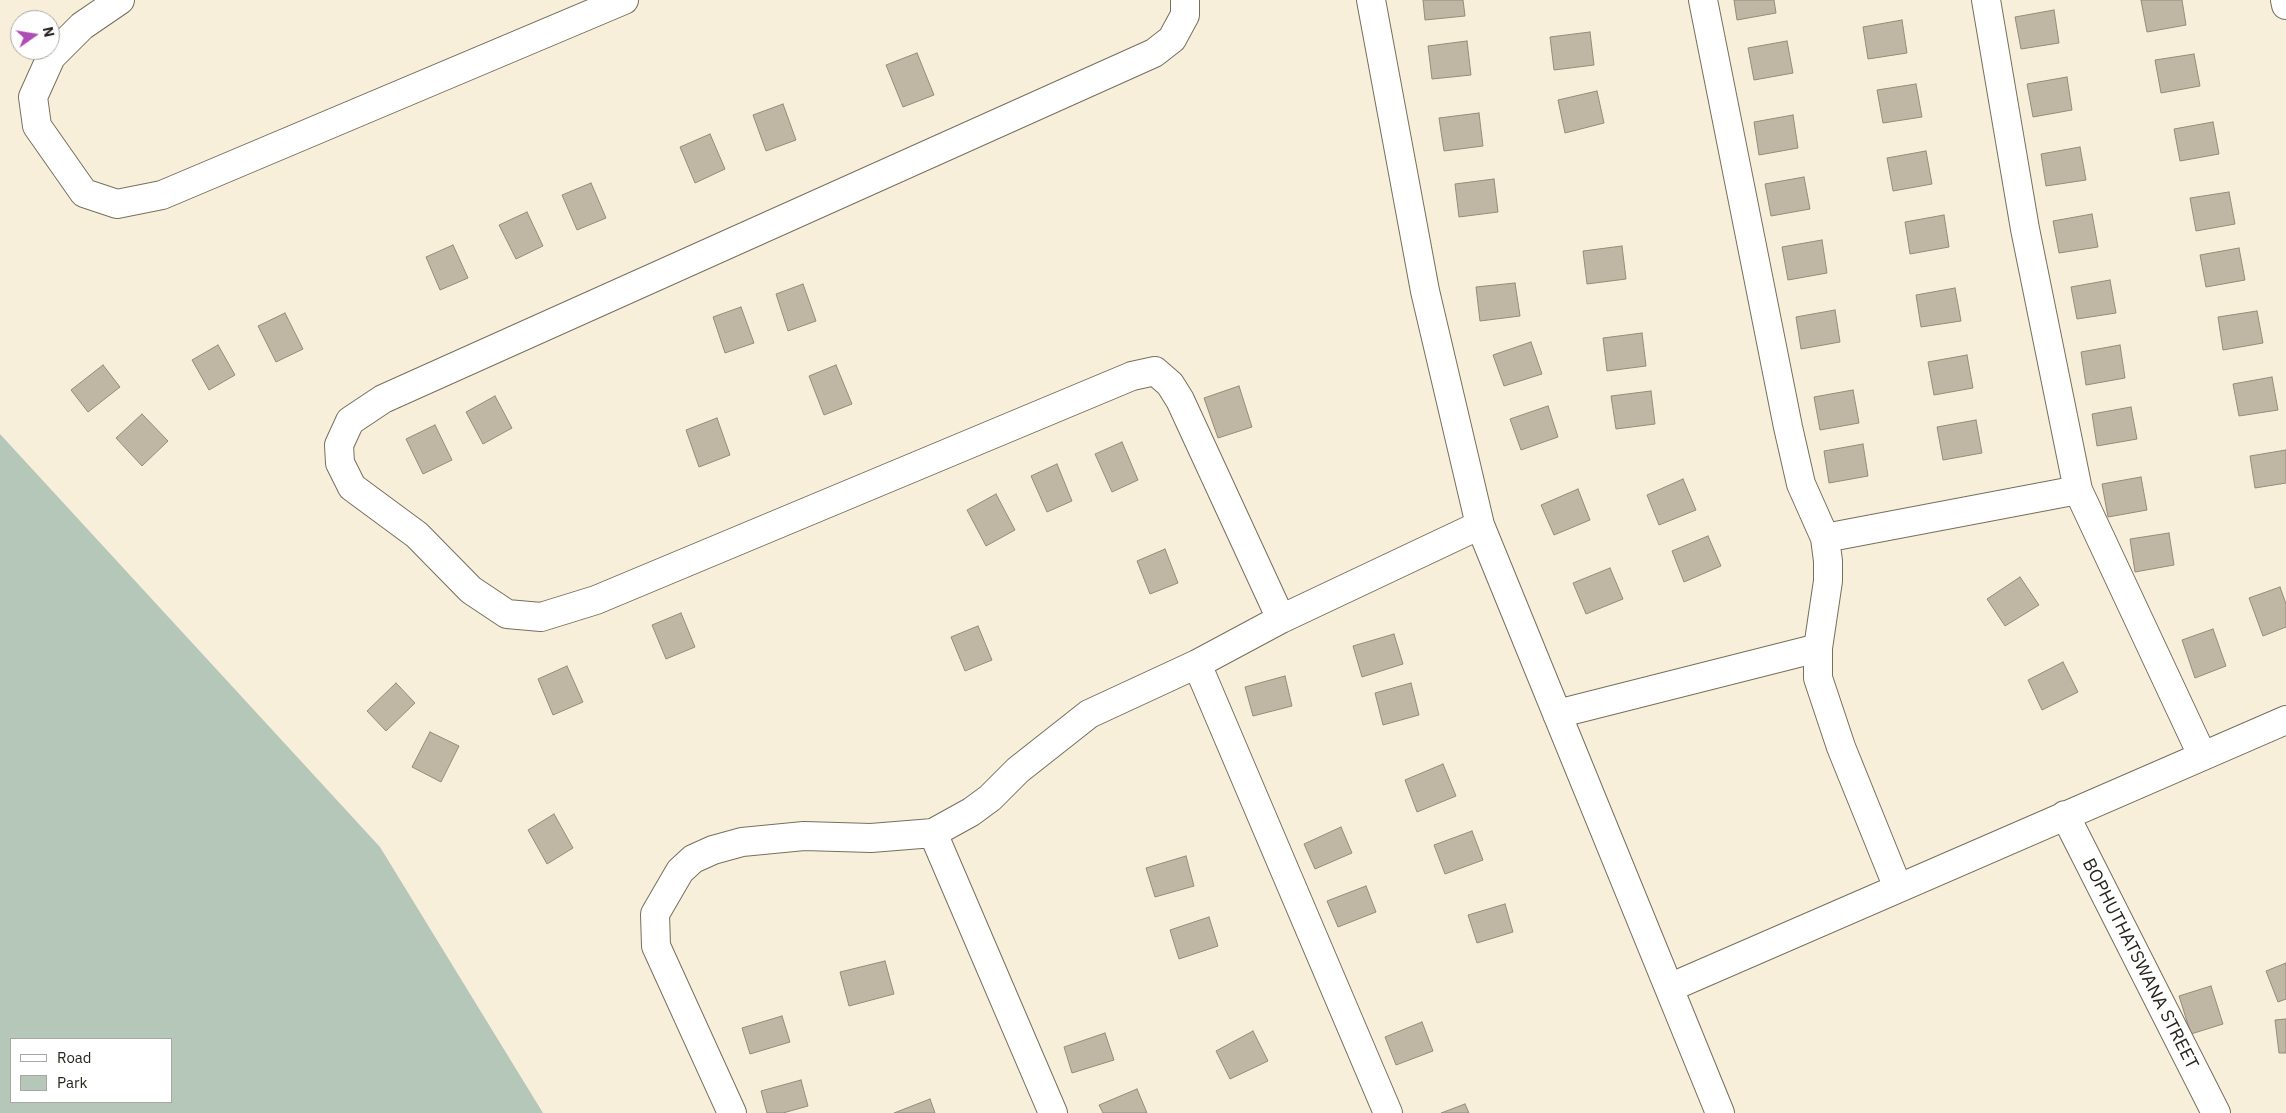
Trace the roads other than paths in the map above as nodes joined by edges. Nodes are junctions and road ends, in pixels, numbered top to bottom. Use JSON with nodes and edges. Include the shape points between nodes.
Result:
{"nodes":[{"id":1,"x":120,"y":0,"type":"edge"},
{"id":2,"x":624,"y":0,"type":"edge"},
{"id":3,"x":1185,"y":0,"type":"edge"},
{"id":4,"x":1371,"y":0,"type":"edge"},
{"id":5,"x":1703,"y":0,"type":"edge"},
{"id":6,"x":1986,"y":0,"type":"edge"},
{"id":7,"x":2285,"y":0,"type":"edge"},
{"id":8,"x":2286,"y":5,"type":"edge"},
{"id":9,"x":2078,"y":490,"type":"junction"},
{"id":10,"x":1480,"y":525,"type":"junction"},
{"id":11,"x":1825,"y":538,"type":"junction"},
{"id":12,"x":1281,"y":619,"type":"junction"},
{"id":13,"x":1818,"y":648,"type":"junction"},
{"id":14,"x":1197,"y":664,"type":"junction"},
{"id":15,"x":1557,"y":714,"type":"junction"},
{"id":16,"x":2286,"y":720,"type":"edge"},
{"id":17,"x":2202,"y":756,"type":"junction"},
{"id":18,"x":2065,"y":815,"type":"junction"},
{"id":19,"x":933,"y":834,"type":"junction"},
{"id":20,"x":1898,"y":888,"type":"junction"},
{"id":21,"x":1668,"y":988,"type":"junction"},
{"id":22,"x":732,"y":1113,"type":"edge"},
{"id":23,"x":1053,"y":1113,"type":"edge"},
{"id":24,"x":1388,"y":1113,"type":"edge"},
{"id":25,"x":1720,"y":1113,"type":"edge"},
{"id":26,"x":2216,"y":1113,"type":"edge"}],
"edges":[{"from":1,"to":2,"type":"street","via":[[82,26],[51,57],[33,97],[37,126],[84,193],[117,204],[162,195]]},
{"from":3,"to":12,"type":"street","via":[[1185,15],[1172,39],[1154,53],[383,399],[350,421],[339,445],[340,464],[352,487],[417,535],[471,590],[507,614],[541,617],[596,600],[1132,376],[1154,371],[1170,384],[1180,400]]},
{"from":4,"to":10,"type":"street","via":[[1425,291]]},
{"from":5,"to":11,"type":"street","via":[[1788,427],[1801,484]]},
{"from":6,"to":9,"type":"street","via":[[2025,229]]},
{"from":7,"to":8,"type":"street"},
{"from":9,"to":11,"type":"street"},
{"from":9,"to":17,"type":"street"},
{"from":10,"to":12,"type":"street"},
{"from":10,"to":15,"type":"street"},
{"from":11,"to":13,"type":"street","via":[[1828,581]]},
{"from":12,"to":14,"type":"street"},
{"from":13,"to":15,"type":"street"},
{"from":13,"to":20,"type":"street","via":[[1818,678],[1841,747]]},
{"from":14,"to":19,"type":"street","via":[[1088,714],[971,812]]},
{"from":14,"to":24,"type":"street"},
{"from":15,"to":21,"type":"street"},
{"from":16,"to":17,"type":"street"},
{"from":17,"to":18,"type":"street"},
{"from":18,"to":20,"type":"street"},
{"from":18,"to":26,"type":"street","name":"BOPHUTHATSWANA STREET"},
{"from":19,"to":22,"type":"street","via":[[871,838],[804,836],[742,842],[692,859],[680,871],[655,914],[656,946]]},
{"from":19,"to":23,"type":"street"},
{"from":20,"to":21,"type":"street"},
{"from":21,"to":25,"type":"street"}]}
